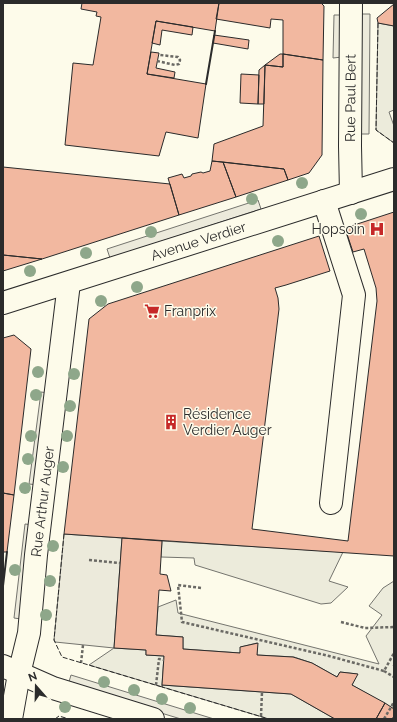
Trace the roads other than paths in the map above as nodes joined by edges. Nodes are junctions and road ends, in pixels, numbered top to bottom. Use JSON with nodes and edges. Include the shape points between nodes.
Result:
{"nodes":[{"id":1,"x":351,"y":3,"type":"edge"},
{"id":2,"x":394,"y":179,"type":"edge"},
{"id":3,"x":351,"y":193,"type":"junction"},
{"id":4,"x":324,"y":201,"type":"junction"},
{"id":5,"x":69,"y":282,"type":"junction"},
{"id":6,"x":3,"y":303,"type":"edge"},
{"id":7,"x":331,"y":503,"type":"dead end"},
{"id":8,"x":11,"y":670,"type":"edge"},
{"id":9,"x":11,"y":719,"type":"edge"},
{"id":10,"x":153,"y":719,"type":"edge"}],
"edges":[{"from":1,"to":3,"type":"street","name":"Rue Paul Bert"},
{"from":2,"to":3,"type":"street","name":"Avenue Verdier"},
{"from":3,"to":4,"type":"street","name":"Avenue Verdier"},
{"from":4,"to":5,"type":"street","name":"Avenue Verdier"},
{"from":4,"to":7,"type":"street","via":[[354,295]]},
{"from":5,"to":6,"type":"street","name":"Avenue Verdier"},
{"from":5,"to":8,"type":"street","name":"Rue Arthur Auger","via":[[29,633]]},
{"from":8,"to":9,"type":"street","name":"Rue Arthur Auger"},
{"from":8,"to":10,"type":"street","via":[[53,688]]}]}
